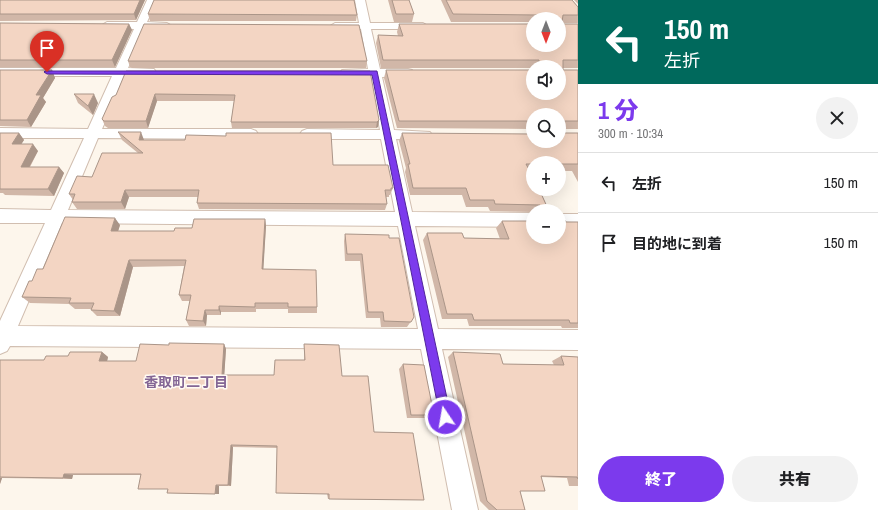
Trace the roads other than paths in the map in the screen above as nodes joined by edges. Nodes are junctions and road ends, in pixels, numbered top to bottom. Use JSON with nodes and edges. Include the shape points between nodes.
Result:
{"nodes":[{"id":1,"x":152,"y":0,"type":"edge"},
{"id":2,"x":360,"y":0,"type":"edge"},
{"id":3,"x":95,"y":25,"type":"edge"},
{"id":4,"x":141,"y":26,"type":"junction"},
{"id":5,"x":179,"y":26,"type":"edge"},
{"id":6,"x":326,"y":26,"type":"edge"},
{"id":7,"x":365,"y":26,"type":"junction"},
{"id":8,"x":432,"y":26,"type":"edge"},
{"id":9,"x":0,"y":72,"type":"edge"},
{"id":10,"x":120,"y":72,"type":"junction"},
{"id":11,"x":165,"y":72,"type":"edge"},
{"id":12,"x":336,"y":73,"type":"edge"},
{"id":13,"x":374,"y":73,"type":"junction"},
{"id":14,"x":422,"y":73,"type":"edge"},
{"id":15,"x":0,"y":133,"type":"edge"},
{"id":16,"x":94,"y":133,"type":"junction"},
{"id":17,"x":263,"y":134,"type":"edge"},
{"id":18,"x":294,"y":134,"type":"edge"},
{"id":19,"x":387,"y":134,"type":"junction"},
{"id":20,"x":441,"y":135,"type":"edge"},
{"id":21,"x":0,"y":216,"type":"edge"},
{"id":22,"x":57,"y":216,"type":"junction"},
{"id":23,"x":405,"y":219,"type":"junction"},
{"id":24,"x":526,"y":220,"type":"edge"},
{"id":25,"x":566,"y":220,"type":"edge"},
{"id":26,"x":578,"y":221,"type":"edge"},
{"id":27,"x":1,"y":338,"type":"edge"},
{"id":28,"x":429,"y":339,"type":"junction"},
{"id":29,"x":578,"y":340,"type":"edge"},
{"id":30,"x":465,"y":510,"type":"edge"}],
"edges":[{"from":1,"to":4,"type":"street"},
{"from":2,"to":7,"type":"street"},
{"from":3,"to":4,"type":"street"},
{"from":4,"to":5,"type":"street"},
{"from":4,"to":10,"type":"street"},
{"from":6,"to":7,"type":"street"},
{"from":7,"to":8,"type":"street"},
{"from":7,"to":13,"type":"street"},
{"from":9,"to":10,"type":"street"},
{"from":10,"to":11,"type":"street"},
{"from":10,"to":16,"type":"street"},
{"from":12,"to":13,"type":"street"},
{"from":13,"to":14,"type":"street"},
{"from":13,"to":19,"type":"street"},
{"from":15,"to":16,"type":"street"},
{"from":16,"to":17,"type":"street"},
{"from":16,"to":22,"type":"street"},
{"from":18,"to":19,"type":"street"},
{"from":19,"to":20,"type":"street"},
{"from":19,"to":23,"type":"street"},
{"from":21,"to":22,"type":"street"},
{"from":22,"to":23,"type":"street"},
{"from":22,"to":27,"type":"street"},
{"from":23,"to":24,"type":"street"},
{"from":23,"to":28,"type":"street"},
{"from":25,"to":26,"type":"street"},
{"from":27,"to":28,"type":"street"},
{"from":28,"to":29,"type":"street"},
{"from":28,"to":30,"type":"street"}]}
